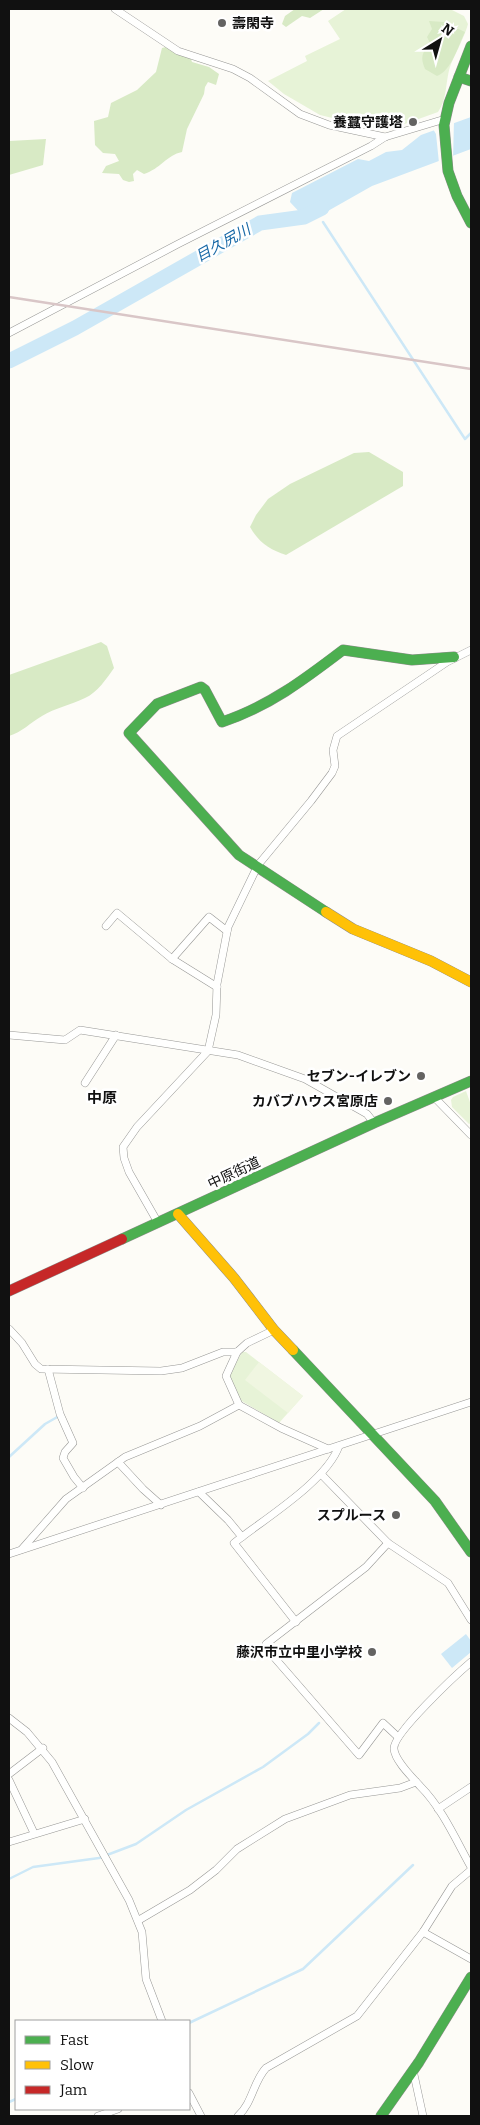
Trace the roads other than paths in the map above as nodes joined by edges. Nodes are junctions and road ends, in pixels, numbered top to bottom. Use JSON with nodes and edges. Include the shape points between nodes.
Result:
{"nodes":[{"id":1,"x":115,"y":9,"type":"edge"},
{"id":2,"x":471,"y":46,"type":"edge"},
{"id":3,"x":459,"y":78,"type":"junction"},
{"id":4,"x":471,"y":81,"type":"edge"},
{"id":5,"x":445,"y":120,"type":"junction"},
{"id":6,"x":384,"y":137,"type":"junction"},
{"id":7,"x":471,"y":223,"type":"edge"},
{"id":8,"x":9,"y":333,"type":"edge"},
{"id":9,"x":471,"y":650,"type":"edge"},
{"id":10,"x":454,"y":657,"type":"junction"},
{"id":11,"x":258,"y":865,"type":"junction"},
{"id":12,"x":106,"y":926,"type":"dead end"},
{"id":13,"x":227,"y":931,"type":"junction"},
{"id":14,"x":172,"y":959,"type":"junction"},
{"id":15,"x":471,"y":982,"type":"edge"},
{"id":16,"x":217,"y":987,"type":"junction"},
{"id":17,"x":9,"y":1035,"type":"edge"},
{"id":18,"x":116,"y":1035,"type":"junction"},
{"id":19,"x":208,"y":1051,"type":"junction"},
{"id":20,"x":471,"y":1081,"type":"edge"},
{"id":21,"x":85,"y":1083,"type":"dead end"},
{"id":22,"x":436,"y":1098,"type":"junction"},
{"id":23,"x":374,"y":1123,"type":"junction"},
{"id":24,"x":471,"y":1135,"type":"edge"},
{"id":25,"x":178,"y":1214,"type":"junction"},
{"id":26,"x":157,"y":1222,"type":"junction"},
{"id":27,"x":9,"y":1291,"type":"edge"},
{"id":28,"x":9,"y":1329,"type":"edge"},
{"id":29,"x":274,"y":1330,"type":"junction"},
{"id":30,"x":237,"y":1352,"type":"junction"},
{"id":31,"x":48,"y":1369,"type":"junction"},
{"id":32,"x":471,"y":1402,"type":"edge"},
{"id":33,"x":240,"y":1405,"type":"junction"},
{"id":34,"x":372,"y":1435,"type":"junction"},
{"id":35,"x":339,"y":1446,"type":"junction"},
{"id":36,"x":328,"y":1449,"type":"junction"},
{"id":37,"x":118,"y":1462,"type":"junction"},
{"id":38,"x":321,"y":1474,"type":"junction"},
{"id":39,"x":83,"y":1488,"type":"junction"},
{"id":40,"x":199,"y":1492,"type":"junction"},
{"id":41,"x":161,"y":1504,"type":"junction"},
{"id":42,"x":242,"y":1536,"type":"junction"},
{"id":43,"x":388,"y":1543,"type":"junction"},
{"id":44,"x":21,"y":1550,"type":"junction"},
{"id":45,"x":471,"y":1552,"type":"edge"},
{"id":46,"x":9,"y":1554,"type":"edge"},
{"id":47,"x":471,"y":1620,"type":"edge"},
{"id":48,"x":296,"y":1622,"type":"junction"},
{"id":49,"x":471,"y":1662,"type":"edge"},
{"id":50,"x":9,"y":1718,"type":"edge"},
{"id":51,"x":398,"y":1737,"type":"junction"},
{"id":52,"x":42,"y":1748,"type":"junction"},
{"id":53,"x":9,"y":1774,"type":"edge"},
{"id":54,"x":9,"y":1780,"type":"edge"},
{"id":55,"x":416,"y":1782,"type":"junction"},
{"id":56,"x":471,"y":1786,"type":"edge"},
{"id":57,"x":438,"y":1809,"type":"junction"},
{"id":58,"x":86,"y":1819,"type":"junction"},
{"id":59,"x":34,"y":1833,"type":"junction"},
{"id":60,"x":9,"y":1842,"type":"edge"},
{"id":61,"x":471,"y":1868,"type":"edge"},
{"id":62,"x":139,"y":1920,"type":"junction"},
{"id":63,"x":423,"y":1932,"type":"junction"},
{"id":64,"x":471,"y":1959,"type":"edge"},
{"id":65,"x":471,"y":1977,"type":"edge"},
{"id":66,"x":162,"y":2020,"type":"edge"},
{"id":67,"x":413,"y":2070,"type":"junction"},
{"id":68,"x":190,"y":2095,"type":"edge"},
{"id":69,"x":115,"y":2110,"type":"edge"},
{"id":70,"x":98,"y":2116,"type":"edge"},
{"id":71,"x":202,"y":2116,"type":"edge"},
{"id":72,"x":238,"y":2116,"type":"edge"},
{"id":73,"x":380,"y":2116,"type":"edge"},
{"id":74,"x":423,"y":2116,"type":"edge"}],
"edges":[{"from":1,"to":6,"type":"street","via":[[178,51],[250,78],[300,114],[329,125]]},
{"from":2,"to":3,"type":"street"},
{"from":3,"to":4,"type":"street"},
{"from":3,"to":5,"type":"street"},
{"from":5,"to":6,"type":"street"},
{"from":5,"to":7,"type":"street","via":[[446,162],[457,196]]},
{"from":6,"to":8,"type":"street"},
{"from":9,"to":10,"type":"street"},
{"from":10,"to":11,"type":"street","via":[[337,736],[332,773]]},
{"from":10,"to":11,"type":"street","via":[[392,660],[343,650],[269,704],[245,715],[222,722],[201,687],[157,704],[146,713],[129,733],[225,841],[239,855]]},
{"from":11,"to":13,"type":"street"},
{"from":11,"to":15,"type":"street","via":[[353,929]]},
{"from":12,"to":14,"type":"street","via":[[117,913]]},
{"from":13,"to":14,"type":"street","via":[[209,917]]},
{"from":13,"to":16,"type":"street"},
{"from":14,"to":16,"type":"street"},
{"from":16,"to":19,"type":"street","via":[[216,1015]]},
{"from":17,"to":18,"type":"street","via":[[66,1040],[80,1030]]},
{"from":18,"to":19,"type":"street"},
{"from":18,"to":21,"type":"street"},
{"from":19,"to":23,"type":"street","via":[[238,1055],[305,1079],[367,1114]]},
{"from":19,"to":26,"type":"street","via":[[123,1147],[129,1172]]},
{"from":20,"to":22,"type":"street","name":"中原街道"},
{"from":22,"to":23,"type":"street","name":"中原街道"},
{"from":22,"to":24,"type":"street"},
{"from":23,"to":25,"type":"street","name":"中原街道"},
{"from":25,"to":26,"type":"street","name":"中原街道"},
{"from":25,"to":29,"type":"street"},
{"from":26,"to":27,"type":"street","name":"中原街道"},
{"from":28,"to":31,"type":"street","via":[[35,1364],[41,1369]]},
{"from":29,"to":30,"type":"street","via":[[247,1343]]},
{"from":29,"to":34,"type":"street"},
{"from":30,"to":31,"type":"street","via":[[223,1352],[182,1368],[161,1371]]},
{"from":30,"to":33,"type":"street","via":[[226,1376]]},
{"from":31,"to":39,"type":"street","via":[[60,1414],[73,1443],[64,1458]]},
{"from":32,"to":34,"type":"street"},
{"from":33,"to":36,"type":"street"},
{"from":33,"to":37,"type":"street"},
{"from":34,"to":35,"type":"street"},
{"from":34,"to":45,"type":"street","via":[[435,1501]]},
{"from":35,"to":36,"type":"street"},
{"from":35,"to":38,"type":"street","via":[[332,1462]]},
{"from":36,"to":40,"type":"street"},
{"from":37,"to":39,"type":"street"},
{"from":37,"to":41,"type":"street"},
{"from":38,"to":42,"type":"street"},
{"from":38,"to":43,"type":"street"},
{"from":39,"to":44,"type":"street","via":[[66,1499]]},
{"from":40,"to":41,"type":"street"},
{"from":40,"to":42,"type":"street"},
{"from":41,"to":44,"type":"street"},
{"from":42,"to":48,"type":"street","via":[[234,1543]]},
{"from":43,"to":47,"type":"street","via":[[448,1583]]},
{"from":43,"to":48,"type":"street","via":[[366,1567]]},
{"from":44,"to":46,"type":"street"},
{"from":48,"to":51,"type":"street","via":[[266,1644],[266,1648],[359,1755],[383,1723]]},
{"from":49,"to":51,"type":"street"},
{"from":50,"to":52,"type":"street"},
{"from":51,"to":55,"type":"street","via":[[394,1751]]},
{"from":52,"to":53,"type":"street"},
{"from":52,"to":58,"type":"street"},
{"from":54,"to":59,"type":"street"},
{"from":55,"to":57,"type":"street"},
{"from":55,"to":62,"type":"street","via":[[400,1788],[350,1795],[285,1819],[237,1849],[190,1890]]},
{"from":56,"to":57,"type":"street"},
{"from":57,"to":61,"type":"street"},
{"from":58,"to":59,"type":"street"},
{"from":58,"to":62,"type":"street"},
{"from":59,"to":60,"type":"street"},
{"from":61,"to":63,"type":"street","via":[[452,1886]]},
{"from":62,"to":66,"type":"street","via":[[144,1944],[144,1972]]},
{"from":63,"to":64,"type":"street"},
{"from":63,"to":72,"type":"street","via":[[357,2016],[266,2068],[257,2080],[249,2103]]},
{"from":65,"to":67,"type":"street"},
{"from":67,"to":73,"type":"street"},
{"from":67,"to":74,"type":"street"},
{"from":68,"to":71,"type":"street"},
{"from":69,"to":70,"type":"street"}]}
